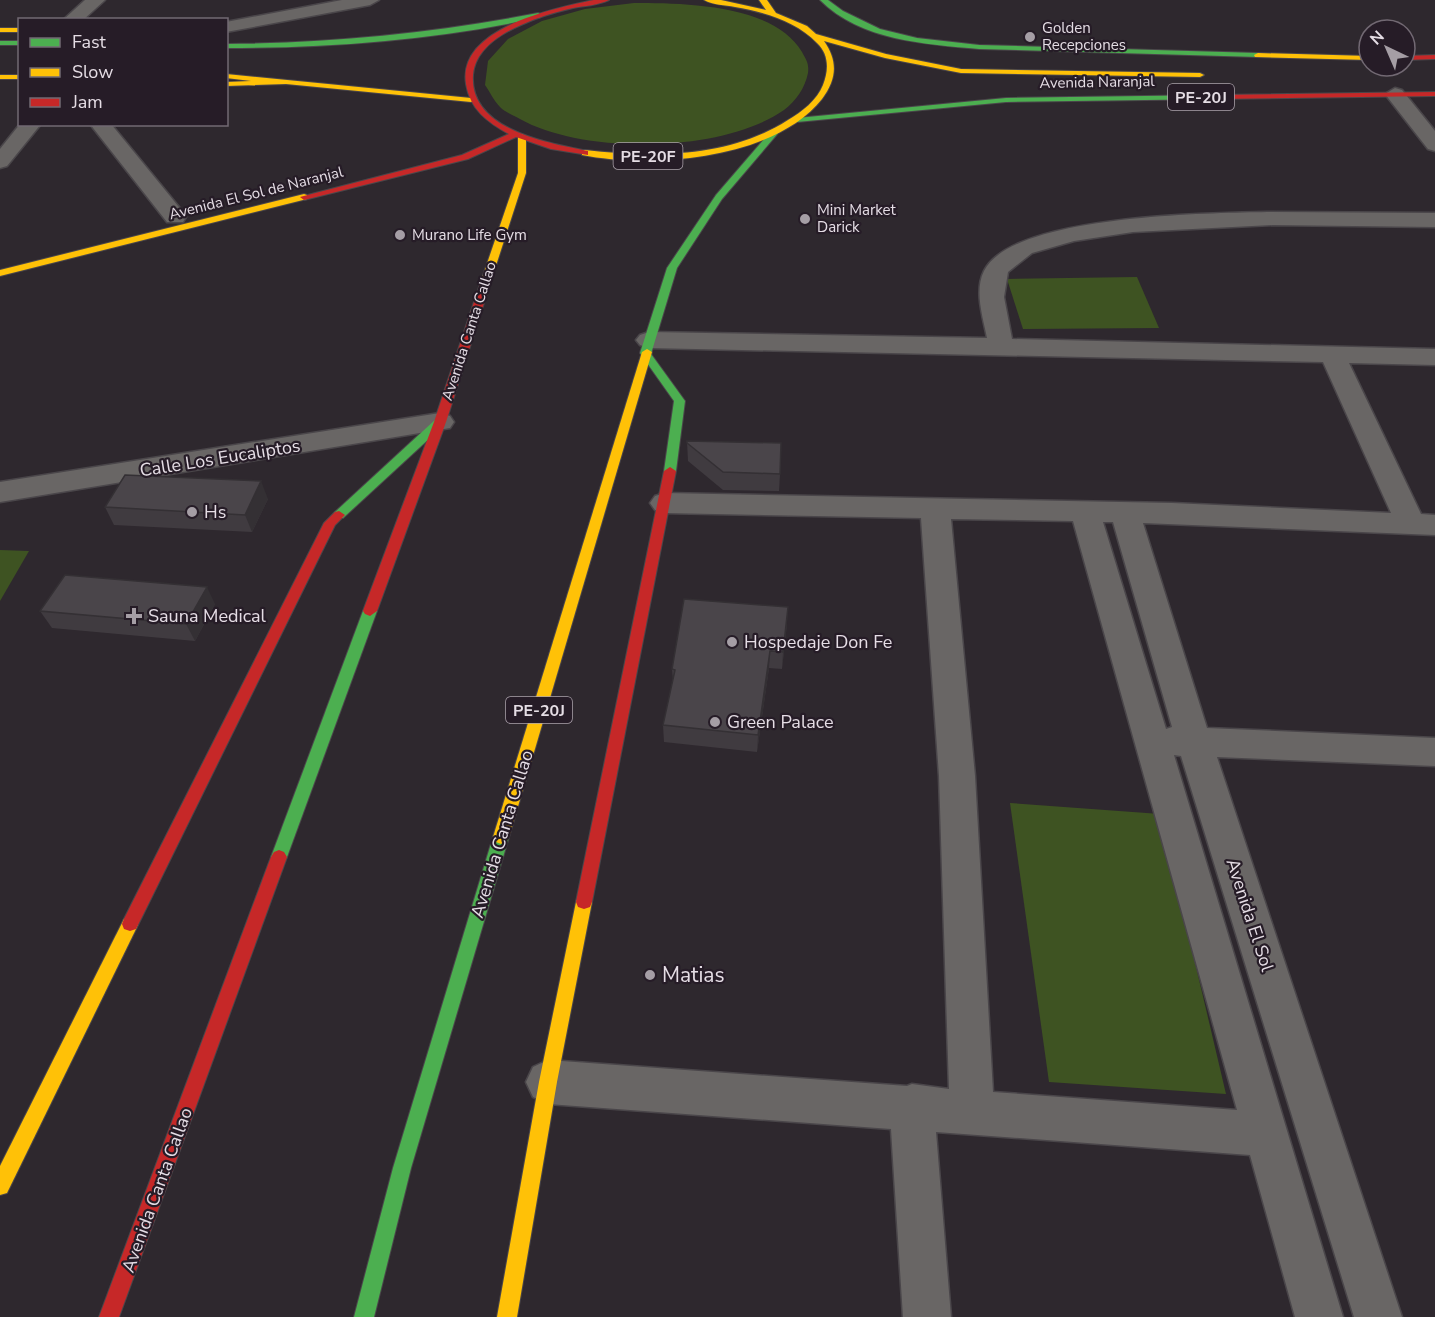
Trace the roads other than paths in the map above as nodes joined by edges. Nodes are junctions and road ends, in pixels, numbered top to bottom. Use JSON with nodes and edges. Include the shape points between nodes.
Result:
{"nodes":[{"id":1,"x":96,"y":0,"type":"edge"},
{"id":2,"x":370,"y":0,"type":"edge"},
{"id":3,"x":605,"y":0,"type":"edge"},
{"id":4,"x":708,"y":0,"type":"edge"},
{"id":5,"x":763,"y":0,"type":"edge"},
{"id":6,"x":824,"y":0,"type":"edge"},
{"id":7,"x":576,"y":3,"type":"edge"},
{"id":8,"x":772,"y":14,"type":"junction"},
{"id":9,"x":538,"y":15,"type":"junction"},
{"id":10,"x":74,"y":18,"type":"edge"},
{"id":11,"x":852,"y":22,"type":"junction"},
{"id":12,"x":228,"y":27,"type":"edge"},
{"id":13,"x":0,"y":30,"type":"edge"},
{"id":14,"x":18,"y":30,"type":"edge"},
{"id":15,"x":814,"y":34,"type":"junction"},
{"id":16,"x":0,"y":43,"type":"edge"},
{"id":17,"x":18,"y":43,"type":"edge"},
{"id":18,"x":228,"y":46,"type":"edge"},
{"id":19,"x":1435,"y":57,"type":"edge"},
{"id":20,"x":1357,"y":58,"type":"edge"},
{"id":21,"x":1417,"y":58,"type":"edge"},
{"id":22,"x":0,"y":63,"type":"edge"},
{"id":23,"x":18,"y":64,"type":"edge"},
{"id":24,"x":1218,"y":75,"type":"dead end"},
{"id":25,"x":228,"y":76,"type":"edge"},
{"id":26,"x":0,"y":77,"type":"edge"},
{"id":27,"x":18,"y":77,"type":"edge"},
{"id":28,"x":299,"y":82,"type":"junction"},
{"id":29,"x":228,"y":84,"type":"edge"},
{"id":30,"x":1395,"y":94,"type":"junction"},
{"id":31,"x":1435,"y":94,"type":"edge"},
{"id":32,"x":471,"y":100,"type":"junction"},
{"id":33,"x":797,"y":120,"type":"junction"},
{"id":34,"x":498,"y":125,"type":"junction"},
{"id":35,"x":29,"y":126,"type":"edge"},
{"id":36,"x":102,"y":126,"type":"edge"},
{"id":37,"x":775,"y":132,"type":"junction"},
{"id":38,"x":478,"y":133,"type":"dead end"},
{"id":39,"x":519,"y":135,"type":"junction"},
{"id":40,"x":1435,"y":145,"type":"edge"},
{"id":41,"x":448,"y":146,"type":"dead end"},
{"id":42,"x":0,"y":162,"type":"edge"},
{"id":43,"x":175,"y":217,"type":"junction"},
{"id":44,"x":1435,"y":220,"type":"edge"},
{"id":45,"x":23,"y":252,"type":"dead end"},
{"id":46,"x":0,"y":273,"type":"edge"},
{"id":47,"x":1001,"y":346,"type":"junction"},
{"id":48,"x":647,"y":347,"type":"junction"},
{"id":49,"x":1333,"y":356,"type":"junction"},
{"id":50,"x":1435,"y":357,"type":"edge"},
{"id":51,"x":440,"y":422,"type":"junction"},
{"id":52,"x":0,"y":492,"type":"edge"},
{"id":53,"x":665,"y":503,"type":"junction"},
{"id":54,"x":935,"y":509,"type":"junction"},
{"id":55,"x":1085,"y":512,"type":"junction"},
{"id":56,"x":1125,"y":512,"type":"junction"},
{"id":57,"x":1423,"y":524,"type":"edge"},
{"id":58,"x":1152,"y":741,"type":"junction"},
{"id":59,"x":1194,"y":741,"type":"junction"},
{"id":60,"x":1435,"y":752,"type":"edge"},
{"id":61,"x":548,"y":1082,"type":"junction"},
{"id":62,"x":912,"y":1106,"type":"junction"},
{"id":63,"x":972,"y":1112,"type":"junction"},
{"id":64,"x":1266,"y":1134,"type":"junction"},
{"id":65,"x":0,"y":1186,"type":"edge"},
{"id":66,"x":109,"y":1317,"type":"edge"},
{"id":67,"x":364,"y":1317,"type":"edge"},
{"id":68,"x":507,"y":1317,"type":"edge"},
{"id":69,"x":927,"y":1317,"type":"edge"},
{"id":70,"x":1319,"y":1317,"type":"edge"},
{"id":71,"x":1378,"y":1317,"type":"edge"}],
"edges":[{"from":1,"to":10,"type":"street"},
{"from":2,"to":12,"type":"street"},
{"from":3,"to":7,"type":"main road"},
{"from":4,"to":8,"type":"main road","name":"Avenida Naranjal"},
{"from":5,"to":8,"type":"main road"},
{"from":6,"to":11,"type":"main road","name":"Avenida Naranjal"},
{"from":7,"to":9,"type":"main road"},
{"from":8,"to":15,"type":"main road","name":"Avenida Naranjal"},
{"from":9,"to":18,"type":"main road","via":[[487,27],[418,36],[327,45]]},
{"from":9,"to":32,"type":"main road","via":[[502,32],[477,52],[466,76]]},
{"from":11,"to":15,"type":"main road"},
{"from":11,"to":20,"type":"main road","name":"Avenida Naranjal","via":[[915,38],[979,46]]},
{"from":13,"to":14,"type":"main road"},
{"from":15,"to":24,"type":"main road","name":"Avenida Naranjal","number":"PE-20J","via":[[885,56],[961,70]]},
{"from":15,"to":33,"type":"main road","number":"PE-20F","via":[[828,52],[832,69],[828,86],[817,104]]},
{"from":16,"to":17,"type":"main road"},
{"from":19,"to":21,"type":"main road"},
{"from":22,"to":23,"type":"main road"},
{"from":25,"to":28,"type":"main road"},
{"from":26,"to":27,"type":"main road"},
{"from":28,"to":29,"type":"main road"},
{"from":28,"to":32,"type":"main road"},
{"from":30,"to":31,"type":"main road","name":"Avenida Naranjal","number":"PE-20J"},
{"from":30,"to":33,"type":"main road","name":"Avenida Naranjal","number":"PE-20J","via":[[1006,100]]},
{"from":30,"to":40,"type":"street"},
{"from":32,"to":34,"type":"main road","number":"PE-20F"},
{"from":33,"to":37,"type":"main road","number":"PE-20F"},
{"from":34,"to":38,"type":"main road"},
{"from":34,"to":39,"type":"main road","number":"PE-20F"},
{"from":35,"to":42,"type":"street"},
{"from":36,"to":43,"type":"street"},
{"from":37,"to":39,"type":"main road","number":"PE-20F","via":[[729,147],[676,155],[620,156],[567,150]]},
{"from":37,"to":48,"type":"main road","name":"Avenida Canta Callao","number":"PE-20J","via":[[734,176],[693,230],[672,268]]},
{"from":39,"to":46,"type":"main road","name":"Avenida El Sol de Naranjal","via":[[465,157]]},
{"from":39,"to":51,"type":"main road","name":"Avenida Canta Callao","via":[[522,173]]},
{"from":41,"to":43,"type":"main road","name":"Avenida El Sol de Naranjal"},
{"from":43,"to":45,"type":"main road","name":"Avenida El Sol de Naranjal"},
{"from":44,"to":47,"type":"street","via":[[1159,221],[1101,228],[1052,240],[1012,254],[997,270],[992,293]]},
{"from":47,"to":48,"type":"street"},
{"from":47,"to":49,"type":"street"},
{"from":48,"to":53,"type":"main road","via":[[680,401]]},
{"from":48,"to":67,"type":"main road","name":"Avenida Canta Callao","number":"PE-20J","via":[[402,1168]]},
{"from":49,"to":50,"type":"street"},
{"from":49,"to":57,"type":"street"},
{"from":51,"to":52,"type":"street","name":"Calle Los Eucaliptos"},
{"from":51,"to":65,"type":"main road","name":"Avenida Canta Callao","via":[[330,523]]},
{"from":51,"to":66,"type":"main road","name":"Avenida Canta Callao"},
{"from":53,"to":54,"type":"street"},
{"from":53,"to":61,"type":"main road"},
{"from":54,"to":55,"type":"street"},
{"from":54,"to":63,"type":"street","via":[[957,776]]},
{"from":55,"to":56,"type":"street"},
{"from":55,"to":58,"type":"street"},
{"from":56,"to":57,"type":"street"},
{"from":56,"to":59,"type":"street","name":"Avenida El Sol"},
{"from":58,"to":59,"type":"street"},
{"from":58,"to":64,"type":"street"},
{"from":59,"to":60,"type":"street"},
{"from":59,"to":71,"type":"street","name":"Avenida El Sol"},
{"from":61,"to":62,"type":"street"},
{"from":61,"to":68,"type":"main road"},
{"from":62,"to":63,"type":"street"},
{"from":62,"to":69,"type":"street"},
{"from":63,"to":64,"type":"street"},
{"from":64,"to":70,"type":"street"}]}
